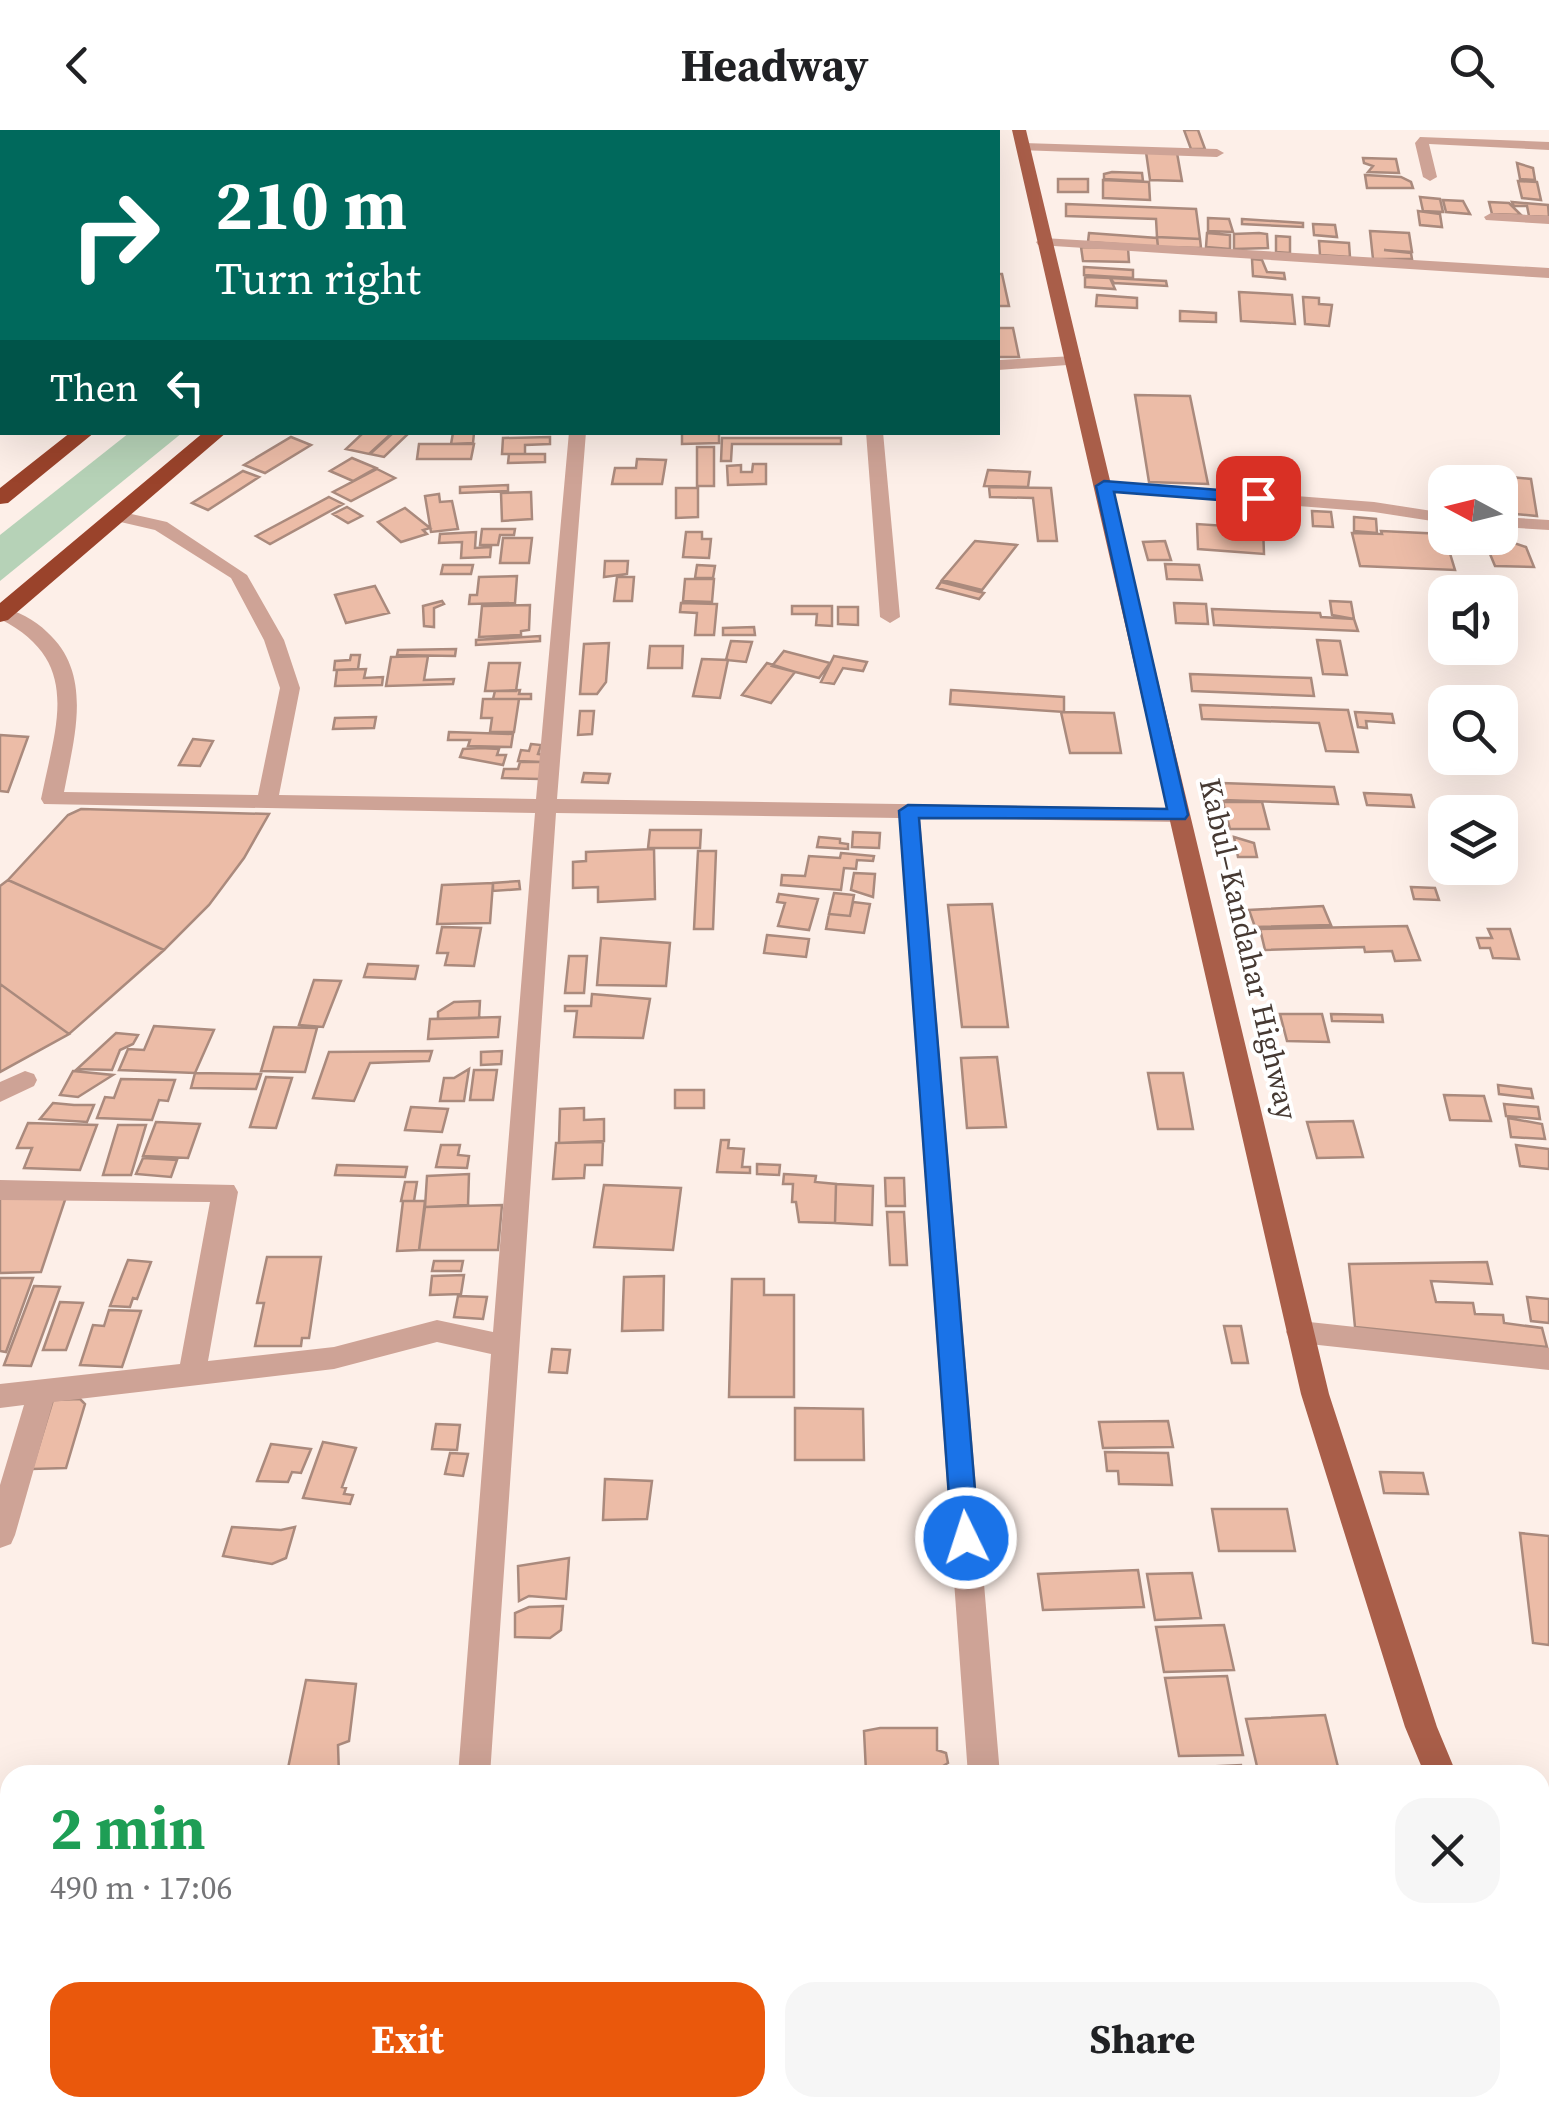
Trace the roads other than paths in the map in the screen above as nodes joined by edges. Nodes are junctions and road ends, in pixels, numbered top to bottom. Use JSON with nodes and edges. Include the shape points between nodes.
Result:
{"nodes":[{"id":1,"x":1021,"y":138,"type":"edge"},
{"id":2,"x":1549,"y":146,"type":"edge"},
{"id":3,"x":1217,"y":153,"type":"dead end"},
{"id":4,"x":1430,"y":177,"type":"dead end"},
{"id":5,"x":1491,"y":217,"type":"dead end"},
{"id":6,"x":1549,"y":220,"type":"edge"},
{"id":7,"x":1043,"y":242,"type":"junction"},
{"id":8,"x":1549,"y":273,"type":"edge"},
{"id":9,"x":1075,"y":361,"type":"junction"},
{"id":10,"x":1000,"y":365,"type":"edge"},
{"id":11,"x":81,"y":435,"type":"edge"},
{"id":12,"x":213,"y":435,"type":"edge"},
{"id":13,"x":578,"y":435,"type":"edge"},
{"id":14,"x":874,"y":435,"type":"edge"},
{"id":15,"x":1104,"y":486,"type":"junction"},
{"id":16,"x":0,"y":498,"type":"edge"},
{"id":17,"x":1428,"y":515,"type":"edge"},
{"id":18,"x":118,"y":516,"type":"junction"},
{"id":19,"x":1518,"y":523,"type":"edge"},
{"id":20,"x":1549,"y":524,"type":"edge"},
{"id":21,"x":1,"y":614,"type":"edge"},
{"id":22,"x":890,"y":616,"type":"dead end"},
{"id":23,"x":267,"y":802,"type":"junction"},
{"id":24,"x":546,"y":806,"type":"junction"},
{"id":25,"x":908,"y":811,"type":"junction"},
{"id":26,"x":1178,"y":815,"type":"junction"},
{"id":27,"x":26,"y":1080,"type":"dead end"},
{"id":28,"x":0,"y":1093,"type":"edge"},
{"id":29,"x":0,"y":1190,"type":"edge"},
{"id":30,"x":1300,"y":1332,"type":"junction"},
{"id":31,"x":508,"y":1346,"type":"junction"},
{"id":32,"x":1549,"y":1359,"type":"edge"},
{"id":33,"x":192,"y":1374,"type":"junction"},
{"id":34,"x":41,"y":1394,"type":"junction"},
{"id":35,"x":0,"y":1396,"type":"edge"},
{"id":36,"x":0,"y":1535,"type":"edge"},
{"id":37,"x":475,"y":1765,"type":"edge"},
{"id":38,"x":983,"y":1765,"type":"edge"},
{"id":39,"x":1437,"y":1765,"type":"edge"}],
"edges":[{"from":1,"to":3,"type":"street"},
{"from":1,"to":7,"type":"main road","name":"Kabul–Kandahar Highway"},
{"from":2,"to":4,"type":"street","via":[[1425,140]]},
{"from":5,"to":6,"type":"street"},
{"from":7,"to":8,"type":"street"},
{"from":7,"to":9,"type":"main road","name":"Kabul–Kandahar Highway"},
{"from":9,"to":10,"type":"street"},
{"from":9,"to":15,"type":"main road","name":"Kabul–Kandahar Highway"},
{"from":11,"to":16,"type":"highway"},
{"from":12,"to":18,"type":"highway"},
{"from":13,"to":24,"type":"street"},
{"from":14,"to":22,"type":"street"},
{"from":15,"to":17,"type":"street"},
{"from":15,"to":26,"type":"main road","name":"Kabul–Kandahar Highway"},
{"from":18,"to":21,"type":"highway"},
{"from":18,"to":23,"type":"street","via":[[161,526],[238,575],[274,640],[290,688]]},
{"from":19,"to":20,"type":"street"},
{"from":21,"to":23,"type":"street","via":[[46,634],[59,652],[66,730],[52,799]]},
{"from":23,"to":24,"type":"street"},
{"from":24,"to":25,"type":"street"},
{"from":24,"to":31,"type":"street"},
{"from":25,"to":26,"type":"street"},
{"from":25,"to":38,"type":"street"},
{"from":26,"to":30,"type":"main road","name":"Kabul–Kandahar Highway"},
{"from":27,"to":28,"type":"street"},
{"from":29,"to":33,"type":"street","via":[[225,1192]]},
{"from":30,"to":32,"type":"street"},
{"from":30,"to":39,"type":"main road","name":"Kabul–Kandahar Highway"},
{"from":31,"to":33,"type":"street","via":[[436,1331],[334,1358]]},
{"from":31,"to":37,"type":"street"},
{"from":33,"to":34,"type":"street"},
{"from":34,"to":35,"type":"street"},
{"from":34,"to":36,"type":"street"}]}
